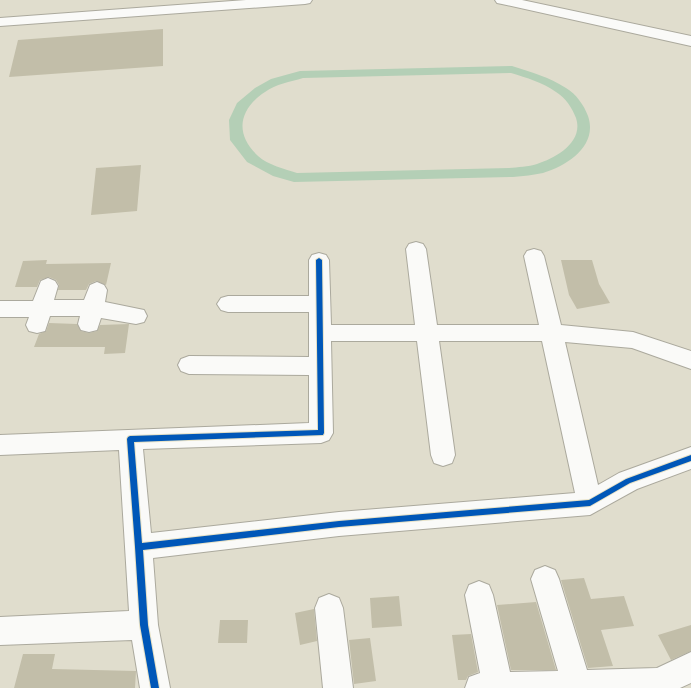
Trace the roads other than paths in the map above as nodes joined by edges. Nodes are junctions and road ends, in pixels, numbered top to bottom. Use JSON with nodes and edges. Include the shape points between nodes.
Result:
{"nodes":[{"id":1,"x":290,"y":0,"type":"edge"},
{"id":2,"x":305,"y":0,"type":"edge"},
{"id":3,"x":502,"y":0,"type":"edge"},
{"id":4,"x":0,"y":22,"type":"edge"},
{"id":5,"x":691,"y":41,"type":"edge"},
{"id":6,"x":416,"y":249,"type":"dead end"},
{"id":7,"x":534,"y":256,"type":"dead end"},
{"id":8,"x":319,"y":260,"type":"dead end"},
{"id":9,"x":48,"y":286,"type":"dead end"},
{"id":10,"x":228,"y":304,"type":"dead end"},
{"id":11,"x":320,"y":304,"type":"junction"},
{"id":12,"x":0,"y":309,"type":"edge"},
{"id":13,"x":136,"y":316,"type":"dead end"},
{"id":14,"x":39,"y":317,"type":"junction"},
{"id":15,"x":320,"y":333,"type":"junction"},
{"id":16,"x":427,"y":333,"type":"junction"},
{"id":17,"x":552,"y":333,"type":"junction"},
{"id":18,"x":691,"y":360,"type":"edge"},
{"id":19,"x":189,"y":365,"type":"dead end"},
{"id":20,"x":320,"y":366,"type":"junction"},
{"id":21,"x":130,"y":439,"type":"junction"},
{"id":22,"x":0,"y":446,"type":"edge"},
{"id":23,"x":443,"y":455,"type":"dead end"},
{"id":24,"x":691,"y":458,"type":"edge"},
{"id":25,"x":590,"y":504,"type":"junction"},
{"id":26,"x":139,"y":547,"type":"junction"},
{"id":27,"x":545,"y":579,"type":"dead end"},
{"id":28,"x":479,"y":595,"type":"dead end"},
{"id":29,"x":329,"y":608,"type":"dead end"},
{"id":30,"x":144,"y":625,"type":"junction"},
{"id":31,"x":0,"y":631,"type":"edge"},
{"id":32,"x":691,"y":667,"type":"edge"},
{"id":33,"x":577,"y":685,"type":"junction"},
{"id":34,"x":155,"y":688,"type":"edge"},
{"id":35,"x":338,"y":688,"type":"edge"},
{"id":36,"x":480,"y":688,"type":"edge"},
{"id":37,"x":498,"y":688,"type":"edge"}],
"edges":[{"from":1,"to":2,"type":"street"},
{"from":1,"to":4,"type":"street"},
{"from":3,"to":5,"type":"street"},
{"from":6,"to":16,"type":"street"},
{"from":7,"to":17,"type":"street"},
{"from":8,"to":11,"type":"street"},
{"from":9,"to":14,"type":"street"},
{"from":10,"to":11,"type":"street"},
{"from":11,"to":15,"type":"street"},
{"from":12,"to":14,"type":"street"},
{"from":13,"to":14,"type":"street","via":[[93,307]]},
{"from":15,"to":16,"type":"street"},
{"from":15,"to":20,"type":"street"},
{"from":16,"to":17,"type":"street"},
{"from":16,"to":23,"type":"street"},
{"from":17,"to":18,"type":"street","via":[[633,340]]},
{"from":17,"to":25,"type":"street"},
{"from":19,"to":20,"type":"street"},
{"from":20,"to":21,"type":"street","via":[[321,434]]},
{"from":21,"to":22,"type":"street"},
{"from":21,"to":26,"type":"street"},
{"from":24,"to":25,"type":"street","via":[[628,482]]},
{"from":25,"to":26,"type":"street","via":[[340,524]]},
{"from":26,"to":30,"type":"street"},
{"from":27,"to":33,"type":"street"},
{"from":28,"to":37,"type":"street"},
{"from":29,"to":35,"type":"street"},
{"from":30,"to":31,"type":"street"},
{"from":30,"to":34,"type":"street"},
{"from":32,"to":33,"type":"street","via":[[659,683]]},
{"from":33,"to":37,"type":"street"},
{"from":36,"to":37,"type":"street"}]}
